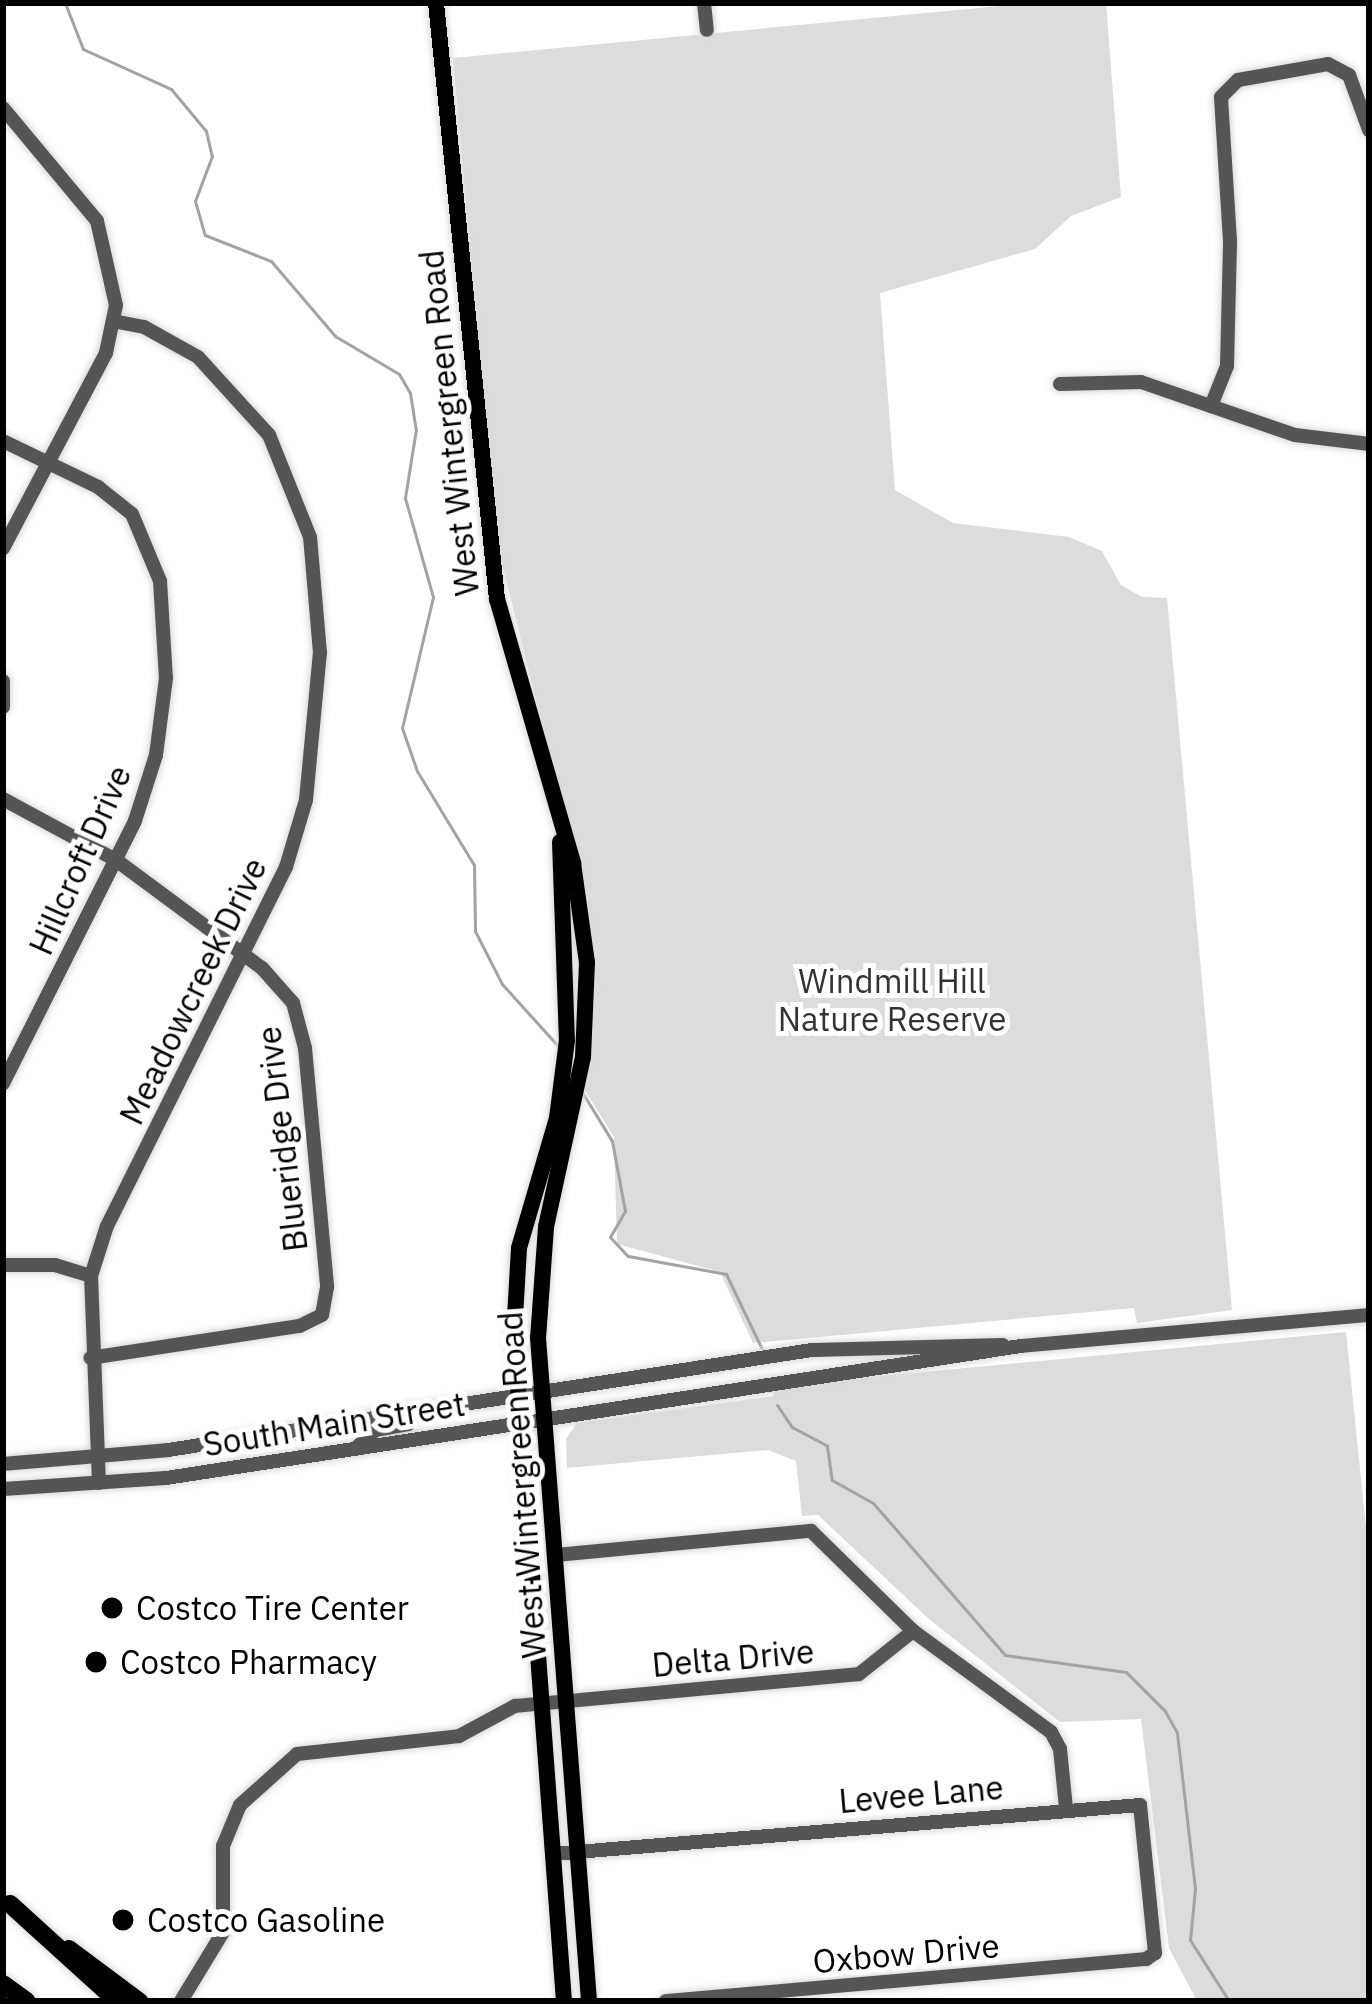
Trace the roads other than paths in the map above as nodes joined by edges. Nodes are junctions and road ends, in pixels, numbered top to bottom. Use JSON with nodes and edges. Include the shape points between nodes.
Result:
{"nodes":[{"id":1,"x":436,"y":3,"type":"edge"},
{"id":2,"x":704,"y":3,"type":"edge"},
{"id":3,"x":707,"y":30,"type":"dead end"},
{"id":4,"x":3,"y":108,"type":"edge"},
{"id":5,"x":1369,"y":130,"type":"edge"},
{"id":6,"x":114,"y":321,"type":"junction"},
{"id":7,"x":1060,"y":384,"type":"dead end"},
{"id":8,"x":1211,"y":406,"type":"junction"},
{"id":9,"x":3,"y":441,"type":"edge"},
{"id":10,"x":1369,"y":444,"type":"edge"},
{"id":11,"x":46,"y":463,"type":"junction"},
{"id":12,"x":3,"y":548,"type":"edge"},
{"id":13,"x":3,"y":681,"type":"edge"},
{"id":14,"x":3,"y":707,"type":"edge"},
{"id":15,"x":3,"y":799,"type":"edge"},
{"id":16,"x":559,"y":829,"type":"junction"},
{"id":17,"x":116,"y":860,"type":"junction"},
{"id":18,"x":243,"y":953,"type":"junction"},
{"id":19,"x":3,"y":1084,"type":"edge"},
{"id":20,"x":563,"y":1124,"type":"junction"},
{"id":21,"x":3,"y":1265,"type":"edge"},
{"id":22,"x":91,"y":1276,"type":"junction"},
{"id":23,"x":1369,"y":1315,"type":"edge"},
{"id":24,"x":1021,"y":1346,"type":"junction"},
{"id":25,"x":812,"y":1350,"type":"junction"},
{"id":26,"x":91,"y":1358,"type":"junction"},
{"id":27,"x":815,"y":1377,"type":"junction"},
{"id":28,"x":542,"y":1390,"type":"junction"},
{"id":29,"x":518,"y":1394,"type":"junction"},
{"id":30,"x":410,"y":1409,"type":"junction"},
{"id":31,"x":544,"y":1419,"type":"junction"},
{"id":32,"x":519,"y":1423,"type":"junction"},
{"id":33,"x":284,"y":1431,"type":"junction"},
{"id":34,"x":358,"y":1446,"type":"junction"},
{"id":35,"x":97,"y":1455,"type":"junction"},
{"id":36,"x":287,"y":1458,"type":"junction"},
{"id":37,"x":3,"y":1464,"type":"edge"},
{"id":38,"x":99,"y":1483,"type":"junction"},
{"id":39,"x":3,"y":1489,"type":"edge"},
{"id":40,"x":555,"y":1555,"type":"junction"},
{"id":41,"x":913,"y":1630,"type":"junction"},
{"id":42,"x":566,"y":1700,"type":"junction"},
{"id":43,"x":541,"y":1703,"type":"junction"},
{"id":44,"x":1066,"y":1808,"type":"junction"},
{"id":45,"x":578,"y":1851,"type":"junction"},
{"id":46,"x":553,"y":1854,"type":"junction"},
{"id":47,"x":7,"y":1901,"type":"edge"},
{"id":48,"x":1150,"y":1957,"type":"joint"},
{"id":49,"x":3,"y":1984,"type":"edge"},
{"id":50,"x":26,"y":2001,"type":"edge"},
{"id":51,"x":117,"y":2001,"type":"edge"},
{"id":52,"x":140,"y":2001,"type":"edge"},
{"id":53,"x":181,"y":2001,"type":"edge"},
{"id":54,"x":564,"y":2001,"type":"edge"},
{"id":55,"x":590,"y":2001,"type":"edge"},
{"id":56,"x":666,"y":2001,"type":"edge"}],
"edges":[{"from":1,"to":16,"type":"main road","name":"West Wintergreen Road","via":[[497,599]]},
{"from":2,"to":3,"type":"street"},
{"from":4,"to":6,"type":"street","via":[[97,221],[113,267]]},
{"from":5,"to":8,"type":"street","via":[[1349,76],[1328,64],[1238,80],[1221,97],[1227,366]]},
{"from":6,"to":11,"type":"street","via":[[106,352]]},
{"from":6,"to":18,"type":"street","name":"Meadowcreek Drive","via":[[173,341],[255,413],[294,483],[316,568],[319,684],[306,800],[281,881]]},
{"from":7,"to":8,"type":"street","via":[[1142,382]]},
{"from":8,"to":10,"type":"street","via":[[1294,435]]},
{"from":9,"to":11,"type":"street","name":"Hillcroft Drive"},
{"from":11,"to":12,"type":"street"},
{"from":11,"to":17,"type":"street","name":"Hillcroft Drive","via":[[132,514],[160,581],[166,678],[156,755]]},
{"from":13,"to":14,"type":"street"},
{"from":15,"to":17,"type":"street","name":"Blueridge Drive"},
{"from":16,"to":20,"type":"main road","name":"West Wintergreen Road","via":[[569,994]]},
{"from":16,"to":20,"type":"main road","name":"West Wintergreen Road","via":[[573,863],[587,962],[584,1044]]},
{"from":17,"to":18,"type":"street","name":"Blueridge Drive"},
{"from":17,"to":19,"type":"street","name":"Hillcroft Drive"},
{"from":18,"to":22,"type":"street","name":"Meadowcreek Drive","via":[[114,1213]]},
{"from":18,"to":26,"type":"street","name":"Blueridge Drive","via":[[300,1022],[326,1304],[299,1326]]},
{"from":20,"to":28,"type":"main road","name":"West Wintergreen Road","via":[[540,1283]]},
{"from":20,"to":29,"type":"main road","name":"West Wintergreen Road","via":[[519,1248]]},
{"from":21,"to":22,"type":"street","via":[[55,1265]]},
{"from":22,"to":26,"type":"street","name":"Meadowcreek Drive"},
{"from":23,"to":24,"type":"street"},
{"from":24,"to":25,"type":"street","name":"South Main Street","via":[[940,1341]]},
{"from":24,"to":27,"type":"street","name":"South Main Street"},
{"from":25,"to":27,"type":"street"},
{"from":25,"to":28,"type":"street","name":"South Main Street"},
{"from":26,"to":35,"type":"street","name":"Meadowcreek Drive"},
{"from":27,"to":31,"type":"street","name":"South Main Street"},
{"from":28,"to":29,"type":"street","name":"South Main Street"},
{"from":28,"to":31,"type":"main road","name":"West Wintergreen Road"},
{"from":29,"to":30,"type":"street","name":"South Main Street"},
{"from":29,"to":32,"type":"main road","name":"West Wintergreen Road"},
{"from":30,"to":33,"type":"street","name":"South Main Street"},
{"from":30,"to":34,"type":"street","via":[[408,1424],[375,1430]]},
{"from":31,"to":32,"type":"street","name":"South Main Street"},
{"from":31,"to":40,"type":"main road","name":"West Wintergreen Road"},
{"from":32,"to":34,"type":"street","name":"South Main Street"},
{"from":32,"to":43,"type":"main road","name":"West Wintergreen Road"},
{"from":33,"to":35,"type":"street","name":"South Main Street"},
{"from":33,"to":36,"type":"street"},
{"from":34,"to":36,"type":"street","name":"South Main Street"},
{"from":35,"to":37,"type":"street","name":"South Main Street"},
{"from":35,"to":38,"type":"street","name":"Meadowcreek Drive"},
{"from":36,"to":38,"type":"street","name":"South Main Street"},
{"from":38,"to":39,"type":"street","name":"South Main Street"},
{"from":40,"to":41,"type":"street","via":[[811,1531]]},
{"from":40,"to":42,"type":"main road","name":"West Wintergreen Road"},
{"from":41,"to":42,"type":"street","name":"Delta Drive","via":[[860,1674]]},
{"from":41,"to":44,"type":"street","via":[[1051,1732]]},
{"from":42,"to":43,"type":"street","name":"Delta Drive"},
{"from":42,"to":45,"type":"main road","name":"West Wintergreen Road"},
{"from":43,"to":46,"type":"main road","name":"West Wintergreen Road"},
{"from":43,"to":53,"type":"street","name":"Delta Drive","via":[[515,1706],[459,1736],[310,1748],[256,1785],[224,1846],[216,1951]]},
{"from":44,"to":45,"type":"street","name":"Levee Lane"},
{"from":44,"to":48,"type":"street","name":"Levee Lane","via":[[1140,1805]]},
{"from":45,"to":46,"type":"street","name":"Levee Lane"},
{"from":45,"to":55,"type":"main road","name":"West Wintergreen Road"},
{"from":46,"to":54,"type":"main road","name":"West Wintergreen Road"},
{"from":47,"to":51,"type":"highway"},
{"from":47,"to":52,"type":"main road"},
{"from":48,"to":56,"type":"street","name":"Oxbow Drive"},
{"from":49,"to":50,"type":"highway"}]}
